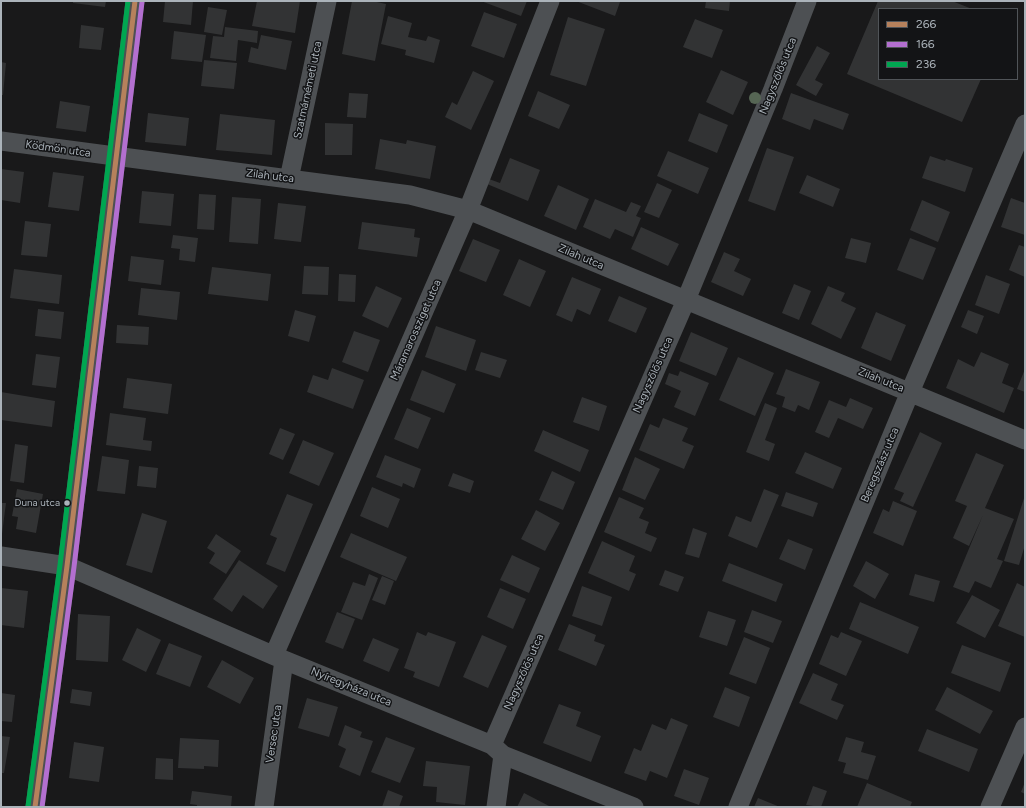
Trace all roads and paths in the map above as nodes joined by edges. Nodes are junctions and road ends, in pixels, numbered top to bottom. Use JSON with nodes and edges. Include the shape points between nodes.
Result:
{"nodes":[{"id":1,"x":135,"y":1,"type":"edge"},
{"id":2,"x":327,"y":1,"type":"edge"},
{"id":3,"x":550,"y":1,"type":"edge"},
{"id":4,"x":807,"y":1,"type":"edge"},
{"id":5,"x":1025,"y":124,"type":"edge"},
{"id":6,"x":1,"y":141,"type":"edge"},
{"id":7,"x":115,"y":158,"type":"junction"},
{"id":8,"x":290,"y":179,"type":"junction"},
{"id":9,"x":468,"y":210,"type":"junction"},
{"id":10,"x":686,"y":300,"type":"junction"},
{"id":11,"x":910,"y":392,"type":"junction"},
{"id":12,"x":1025,"y":440,"type":"edge"},
{"id":13,"x":1,"y":556,"type":"edge"},
{"id":14,"x":67,"y":566,"type":"junction"},
{"id":15,"x":279,"y":658,"type":"junction"},
{"id":16,"x":1025,"y":727,"type":"edge"},
{"id":17,"x":497,"y":750,"type":"junction"},
{"id":18,"x":35,"y":807,"type":"edge"},
{"id":19,"x":264,"y":807,"type":"edge"},
{"id":20,"x":496,"y":807,"type":"edge"},
{"id":21,"x":634,"y":807,"type":"edge"},
{"id":22,"x":738,"y":807,"type":"edge"},
{"id":23,"x":990,"y":807,"type":"edge"}],
"edges":[{"from":1,"to":7,"type":"street"},
{"from":2,"to":8,"type":"street","name":"Szatmárnémeti utca"},
{"from":3,"to":9,"type":"street","name":"Máramarossziget utca"},
{"from":4,"to":10,"type":"street","name":"Nagyszőlős utca","via":[[774,89]]},
{"from":5,"to":11,"type":"street","name":"Beregszász utca"},
{"from":6,"to":7,"type":"street","name":"Ködmön utca"},
{"from":7,"to":8,"type":"street","name":"Zilah utca"},
{"from":7,"to":14,"type":"street"},
{"from":8,"to":9,"type":"street","name":"Zilah utca","via":[[410,195]]},
{"from":9,"to":10,"type":"street","name":"Zilah utca"},
{"from":9,"to":15,"type":"street","name":"Máramarossziget utca"},
{"from":10,"to":11,"type":"street","name":"Zilah utca"},
{"from":10,"to":17,"type":"street","name":"Nagyszőlős utca"},
{"from":11,"to":12,"type":"street","name":"Zilah utca"},
{"from":11,"to":22,"type":"street","name":"Beregszász utca"},
{"from":13,"to":14,"type":"street"},
{"from":14,"to":15,"type":"street","name":"Nyíregyháza utca"},
{"from":14,"to":18,"type":"street"},
{"from":15,"to":17,"type":"street","name":"Nyíregyháza utca"},
{"from":15,"to":19,"type":"street","name":"Versec utca"},
{"from":16,"to":23,"type":"street"},
{"from":17,"to":20,"type":"street","name":"Nagyszőlős utca"},
{"from":17,"to":21,"type":"street","name":"Nyíregyháza utca"}]}
